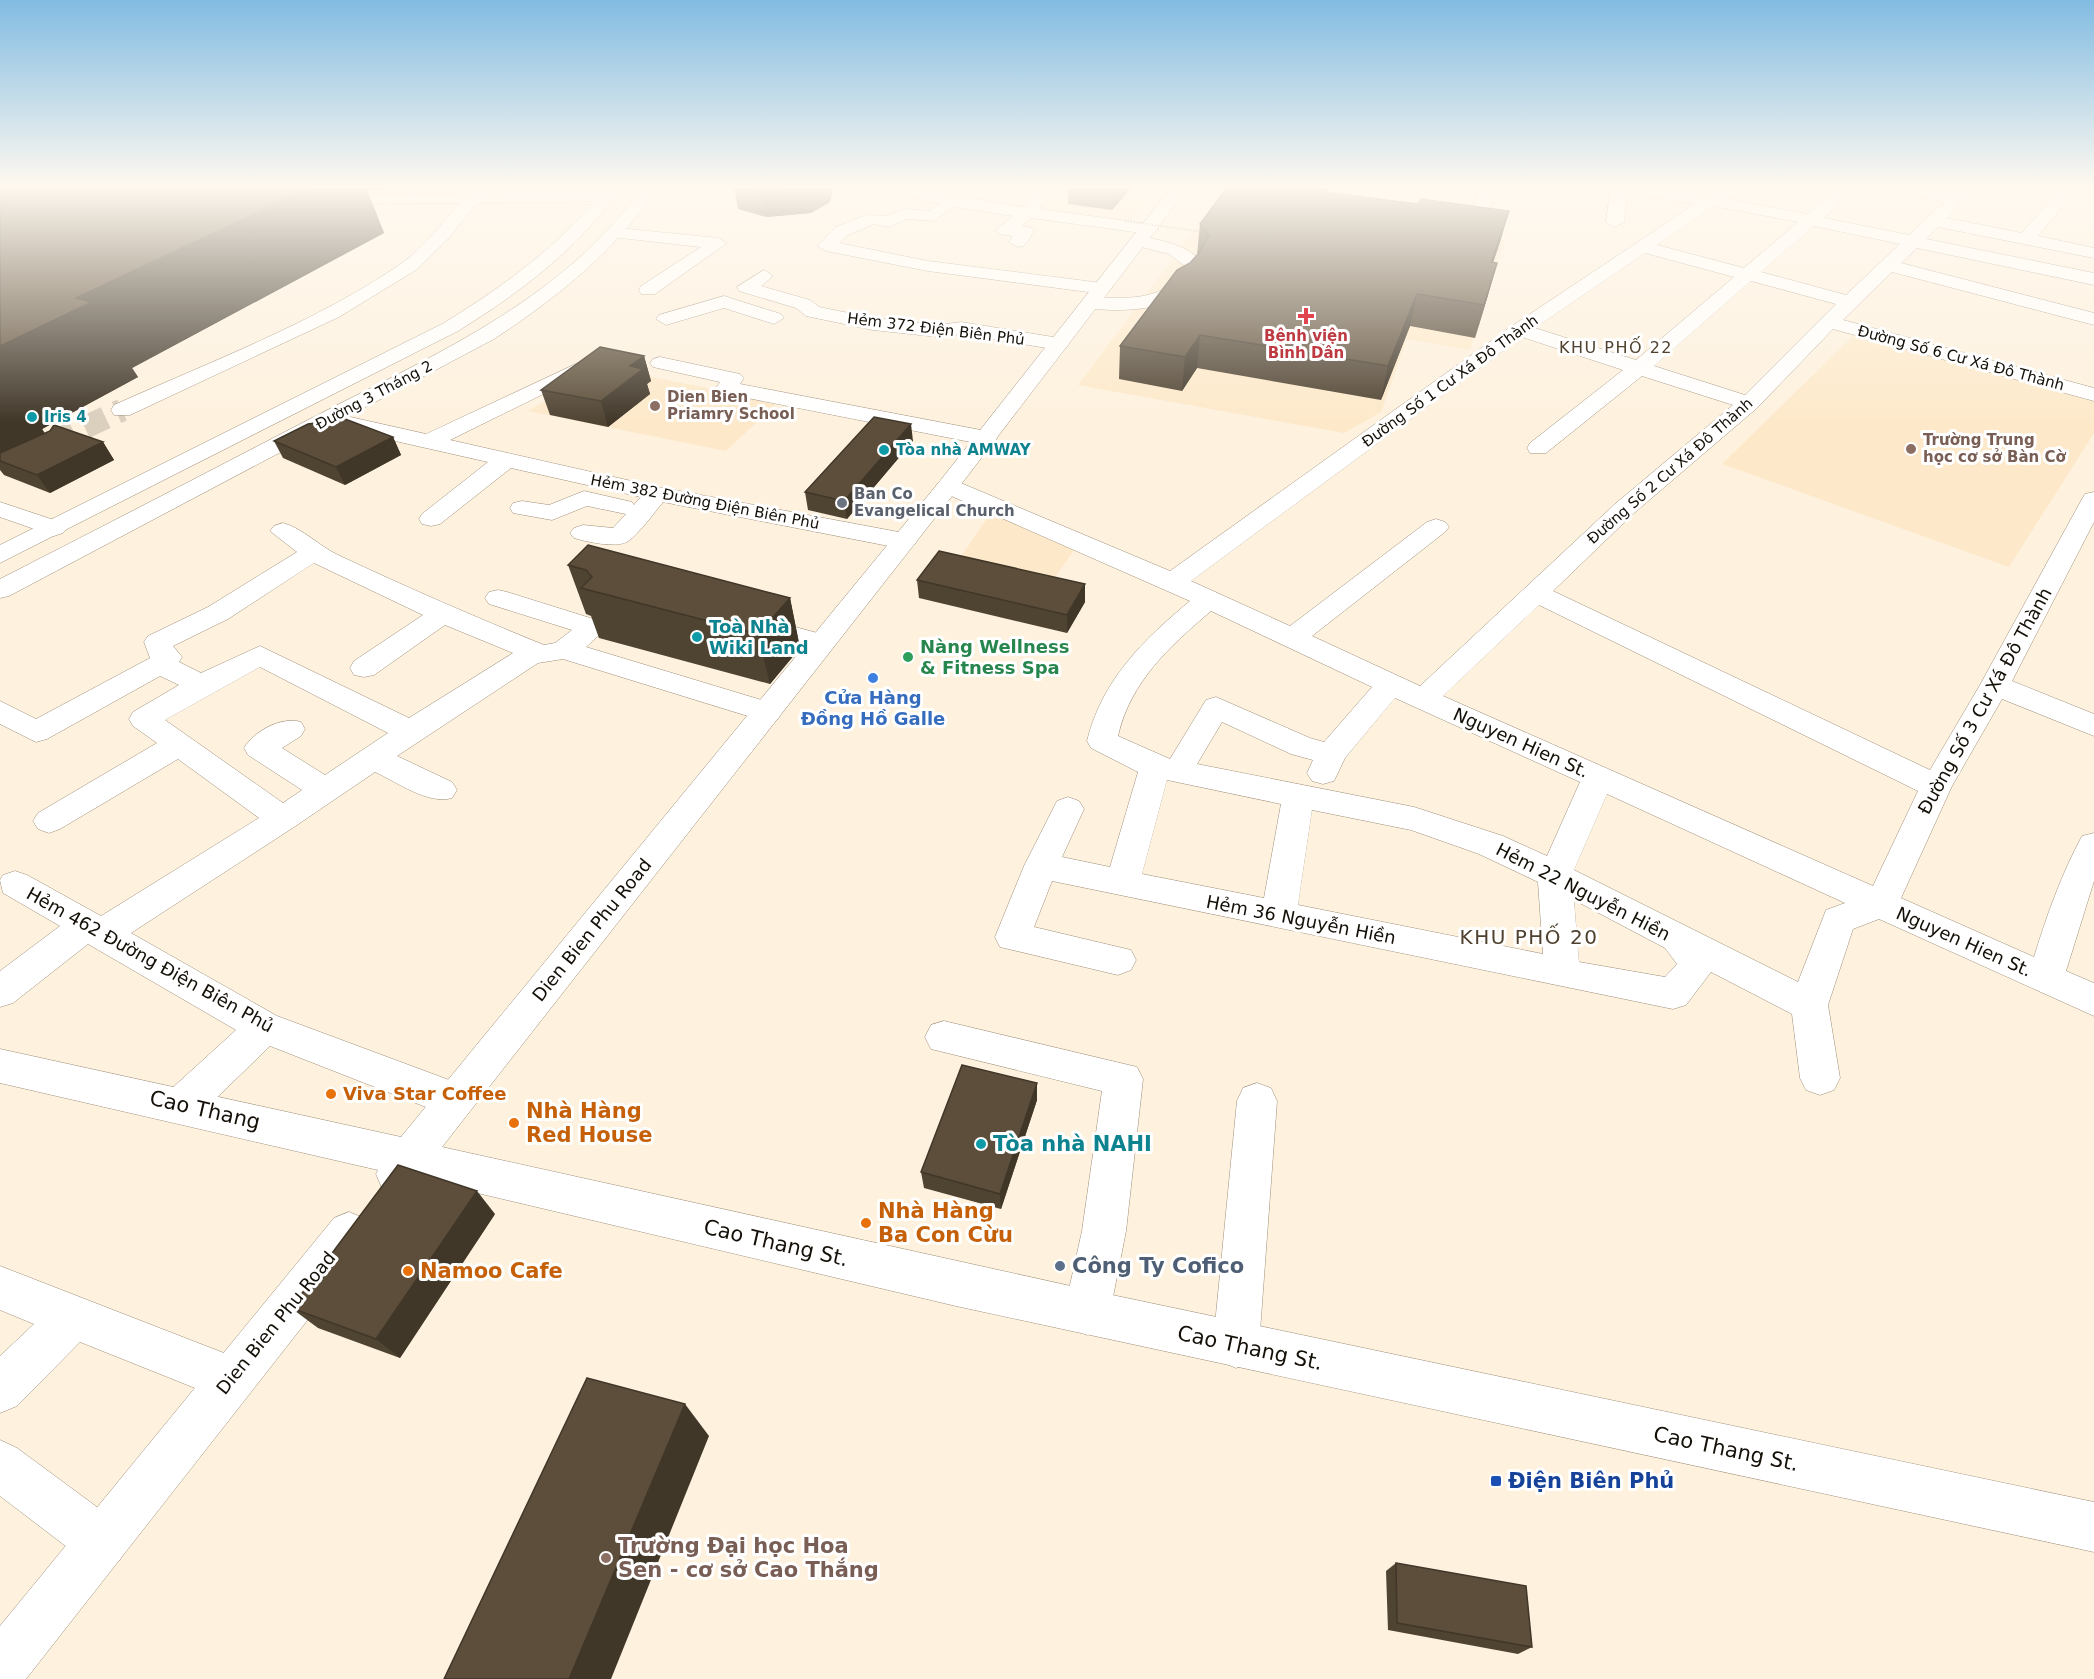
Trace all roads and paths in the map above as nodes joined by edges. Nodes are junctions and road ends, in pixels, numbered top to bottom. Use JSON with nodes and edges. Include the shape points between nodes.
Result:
{"nodes":[{"id":1,"x":409,"y":266,"type":"edge"},
{"id":2,"x":540,"y":266,"type":"edge"},
{"id":3,"x":582,"y":266,"type":"edge"},
{"id":4,"x":683,"y":266,"type":"edge"},
{"id":5,"x":930,"y":266,"type":"edge"},
{"id":6,"x":1120,"y":266,"type":"edge"},
{"id":7,"x":1195,"y":266,"type":"edge"},
{"id":8,"x":1616,"y":266,"type":"edge"},
{"id":9,"x":1714,"y":266,"type":"edge"},
{"id":10,"x":1755,"y":266,"type":"edge"},
{"id":11,"x":1889,"y":266,"type":"edge"},
{"id":12,"x":1890,"y":266,"type":"edge"},
{"id":13,"x":2033,"y":266,"type":"edge"},
{"id":14,"x":1745,"y":275,"type":"junction"},
{"id":15,"x":764,"y":276,"type":"dead end"},
{"id":16,"x":2094,"y":279,"type":"edge"},
{"id":17,"x":648,"y":290,"type":"dead end"},
{"id":18,"x":1097,"y":296,"type":"junction"},
{"id":19,"x":1850,"y":302,"type":"junction"},
{"id":20,"x":813,"y":312,"type":"junction"},
{"id":21,"x":666,"y":320,"type":"dead end"},
{"id":22,"x":2094,"y":320,"type":"edge"},
{"id":23,"x":1828,"y":322,"type":"junction"},
{"id":24,"x":1519,"y":330,"type":"junction"},
{"id":25,"x":1059,"y":344,"type":"junction"},
{"id":26,"x":605,"y":356,"type":"edge"},
{"id":27,"x":660,"y":363,"type":"dead end"},
{"id":28,"x":1639,"y":368,"type":"junction"},
{"id":29,"x":2094,"y":394,"type":"edge"},
{"id":30,"x":1749,"y":403,"type":"junction"},
{"id":31,"x":122,"y":410,"type":"tunnel mouth"},
{"id":32,"x":328,"y":419,"type":"junction"},
{"id":33,"x":986,"y":438,"type":"junction"},
{"id":34,"x":428,"y":442,"type":"junction"},
{"id":35,"x":1538,"y":448,"type":"dead end"},
{"id":36,"x":506,"y":460,"type":"junction"},
{"id":37,"x":948,"y":486,"type":"junction"},
{"id":38,"x":650,"y":503,"type":"junction"},
{"id":39,"x":522,"y":508,"type":"dead end"},
{"id":40,"x":0,"y":509,"type":"edge"},
{"id":41,"x":2091,"y":511,"type":"edge"},
{"id":42,"x":431,"y":519,"type":"dead end"},
{"id":43,"x":1436,"y":527,"type":"dead end"},
{"id":44,"x":54,"y":528,"type":"junction"},
{"id":45,"x":283,"y":531,"type":"dead end"},
{"id":46,"x":583,"y":533,"type":"dead end"},
{"id":47,"x":904,"y":541,"type":"junction"},
{"id":48,"x":314,"y":552,"type":"junction"},
{"id":49,"x":0,"y":555,"type":"edge"},
{"id":50,"x":1172,"y":582,"type":"junction"},
{"id":51,"x":0,"y":590,"type":"edge"},
{"id":52,"x":1536,"y":593,"type":"junction"},
{"id":53,"x":498,"y":598,"type":"dead end"},
{"id":54,"x":1209,"y":599,"type":"junction"},
{"id":55,"x":443,"y":614,"type":"junction"},
{"id":56,"x":734,"y":619,"type":"edge"},
{"id":57,"x":1292,"y":638,"type":"junction"},
{"id":58,"x":822,"y":643,"type":"junction"},
{"id":59,"x":564,"y":650,"type":"junction"},
{"id":60,"x":535,"y":652,"type":"junction"},
{"id":61,"x":159,"y":664,"type":"junction"},
{"id":62,"x":364,"y":668,"type":"dead end"},
{"id":63,"x":1391,"y":684,"type":"junction"},
{"id":64,"x":201,"y":685,"type":"junction"},
{"id":65,"x":1995,"y":685,"type":"junction"},
{"id":66,"x":1423,"y":699,"type":"junction"},
{"id":67,"x":0,"y":711,"type":"edge"},
{"id":68,"x":767,"y":712,"type":"junction"},
{"id":69,"x":2094,"y":726,"type":"edge"},
{"id":70,"x":290,"y":729,"type":"dead end"},
{"id":71,"x":411,"y":732,"type":"junction"},
{"id":72,"x":179,"y":744,"type":"junction"},
{"id":73,"x":1331,"y":754,"type":"junction"},
{"id":74,"x":373,"y":758,"type":"junction"},
{"id":75,"x":1167,"y":769,"type":"junction"},
{"id":76,"x":1598,"y":778,"type":"junction"},
{"id":77,"x":1936,"y":786,"type":"junction"},
{"id":78,"x":326,"y":790,"type":"junction"},
{"id":79,"x":441,"y":790,"type":"dead end"},
{"id":80,"x":1306,"y":795,"type":"junction"},
{"id":81,"x":1068,"y":809,"type":"dead end"},
{"id":82,"x":283,"y":819,"type":"junction"},
{"id":83,"x":49,"y":821,"type":"dead end"},
{"id":84,"x":2094,"y":845,"type":"edge"},
{"id":85,"x":1041,"y":866,"type":"junction"},
{"id":86,"x":1555,"y":875,"type":"junction"},
{"id":87,"x":15,"y":884,"type":"dead end"},
{"id":88,"x":1122,"y":884,"type":"junction"},
{"id":89,"x":2083,"y":898,"type":"edge"},
{"id":90,"x":1881,"y":904,"type":"junction"},
{"id":91,"x":1279,"y":914,"type":"junction"},
{"id":92,"x":94,"y":930,"type":"junction"},
{"id":93,"x":1679,"y":940,"type":"junction"},
{"id":94,"x":1118,"y":960,"type":"dead end"},
{"id":95,"x":1562,"y":972,"type":"junction"},
{"id":96,"x":2045,"y":979,"type":"junction"},
{"id":97,"x":0,"y":992,"type":"edge"},
{"id":98,"x":2094,"y":1000,"type":"edge"},
{"id":99,"x":1809,"y":1005,"type":"junction"},
{"id":100,"x":264,"y":1027,"type":"junction"},
{"id":101,"x":944,"y":1036,"type":"dead end"},
{"id":102,"x":0,"y":1066,"type":"edge"},
{"id":103,"x":1820,"y":1078,"type":"dead end"},
{"id":104,"x":454,"y":1100,"type":"junction"},
{"id":105,"x":1257,"y":1101,"type":"dead end"},
{"id":106,"x":183,"y":1104,"type":"junction"},
{"id":107,"x":409,"y":1160,"type":"junction"},
{"id":108,"x":0,"y":1287,"type":"edge"},
{"id":109,"x":1087,"y":1312,"type":"junction"},
{"id":110,"x":73,"y":1318,"type":"junction"},
{"id":111,"x":1236,"y":1345,"type":"junction"},
{"id":112,"x":230,"y":1379,"type":"junction"},
{"id":113,"x":0,"y":1389,"type":"edge"},
{"id":114,"x":0,"y":1465,"type":"edge"},
{"id":115,"x":2094,"y":1527,"type":"edge"},
{"id":116,"x":102,"y":1542,"type":"junction"},
{"id":117,"x":0,"y":1670,"type":"edge"}],
"edges":[{"from":1,"to":31,"type":"street","via":[[332,313]]},
{"from":2,"to":44,"type":"street","name":"Đường 3 Tháng 2","via":[[451,327]]},
{"from":3,"to":32,"type":"street","name":"Đường 3 Tháng 2","via":[[517,315]]},
{"from":4,"to":17,"type":"street"},
{"from":5,"to":18,"type":"street"},
{"from":6,"to":18,"type":"street","name":"Dien Bien Phu Road"},
{"from":7,"to":18,"type":"street","via":[[1190,280],[1169,298],[1135,303]]},
{"from":8,"to":24,"type":"street","name":"Ðường Số 1 Cư Xá Đô Thành"},
{"from":9,"to":14,"type":"street"},
{"from":10,"to":14,"type":"street"},
{"from":11,"to":19,"type":"street","name":"Ðường Số 2 Cư Xá Đô Thành"},
{"from":12,"to":22,"type":"street"},
{"from":13,"to":16,"type":"street"},
{"from":14,"to":19,"type":"street"},
{"from":14,"to":28,"type":"street"},
{"from":15,"to":20,"type":"street","name":"Hẻm 372 Điện Biên Phủ","via":[[746,287],[803,304]]},
{"from":18,"to":25,"type":"street","name":"Dien Bien Phu Road"},
{"from":19,"to":23,"type":"street","name":"Ðường Số 2 Cư Xá Đô Thành"},
{"from":20,"to":21,"type":"street","name":"Hẻm 372 Điện Biên Phủ","via":[[783,320],[724,303]]},
{"from":20,"to":25,"type":"street","name":"Hẻm 372 Điện Biên Phủ","via":[[873,324],[939,331],[961,328]]},
{"from":23,"to":29,"type":"street","name":"Đường Số 6 Cư Xá Đô Thành"},
{"from":23,"to":30,"type":"street","name":"Ðường Số 2 Cư Xá Đô Thành"},
{"from":24,"to":28,"type":"street"},
{"from":24,"to":50,"type":"street","name":"Ðường Số 1 Cư Xá Đô Thành"},
{"from":25,"to":33,"type":"street","name":"Dien Bien Phu Road"},
{"from":26,"to":34,"type":"street"},
{"from":27,"to":33,"type":"street","via":[[733,378],[727,388]]},
{"from":28,"to":30,"type":"street"},
{"from":28,"to":35,"type":"street"},
{"from":30,"to":52,"type":"street","name":"Ðường Số 2 Cư Xá Đô Thành","via":[[1624,509]]},
{"from":32,"to":34,"type":"street","name":"Hẻm 382 Đường Điện Biên Phủ"},
{"from":32,"to":51,"type":"street","name":"Đường 3 Tháng 2"},
{"from":33,"to":37,"type":"street","name":"Dien Bien Phu Road"},
{"from":34,"to":36,"type":"street","name":"Hẻm 382 Đường Điện Biên Phủ"},
{"from":36,"to":38,"type":"street","name":"Hẻm 382 Đường Điện Biên Phủ"},
{"from":36,"to":42,"type":"street"},
{"from":37,"to":47,"type":"street","name":"Dien Bien Phu Road"},
{"from":37,"to":50,"type":"street","name":"Nguyen Hien St."},
{"from":38,"to":39,"type":"street","via":[[584,498],[552,513]]},
{"from":38,"to":46,"type":"street","via":[[619,536]]},
{"from":38,"to":47,"type":"street","name":"Hẻm 382 Đường Điện Biên Phủ"},
{"from":40,"to":44,"type":"street"},
{"from":41,"to":65,"type":"street","name":"Ðường Số 3 Cư Xá Đô Thành"},
{"from":43,"to":57,"type":"street"},
{"from":44,"to":49,"type":"street","name":"Đường 3 Tháng 2"},
{"from":45,"to":48,"type":"street"},
{"from":47,"to":58,"type":"street","name":"Dien Bien Phu Road"},
{"from":48,"to":55,"type":"street"},
{"from":48,"to":61,"type":"street","via":[[218,613],[158,642],[159,650],[168,657]]},
{"from":50,"to":54,"type":"street","name":"Nguyen Hien St."},
{"from":52,"to":66,"type":"street","name":"Ðường Số 2 Cư Xá Đô Thành"},
{"from":52,"to":77,"type":"street"},
{"from":53,"to":59,"type":"street","via":[[593,628]]},
{"from":54,"to":57,"type":"street","name":"Nguyen Hien St."},
{"from":54,"to":75,"type":"street","name":"Hẻm 22 Nguyễn Hiền","via":[[1145,657],[1126,683],[1104,726],[1102,741]]},
{"from":55,"to":60,"type":"street"},
{"from":55,"to":62,"type":"street"},
{"from":56,"to":58,"type":"street"},
{"from":57,"to":63,"type":"street","name":"Nguyen Hien St."},
{"from":58,"to":68,"type":"street","name":"Dien Bien Phu Road"},
{"from":59,"to":60,"type":"street","via":[[542,655]]},
{"from":59,"to":68,"type":"street"},
{"from":60,"to":71,"type":"street"},
{"from":61,"to":64,"type":"street"},
{"from":61,"to":67,"type":"street","via":[[36,732]]},
{"from":63,"to":66,"type":"street","name":"Nguyen Hien St."},
{"from":63,"to":73,"type":"street"},
{"from":64,"to":71,"type":"street","via":[[260,655]]},
{"from":64,"to":72,"type":"street","via":[[144,720]]},
{"from":65,"to":69,"type":"street"},
{"from":65,"to":77,"type":"street","name":"Ðường Số 3 Cư Xá Đô Thành"},
{"from":66,"to":76,"type":"street","name":"Nguyen Hien St."},
{"from":68,"to":104,"type":"street","name":"Dien Bien Phu Road"},
{"from":70,"to":78,"type":"street","via":[[259,748]]},
{"from":71,"to":74,"type":"street"},
{"from":72,"to":82,"type":"street"},
{"from":72,"to":83,"type":"street"},
{"from":73,"to":75,"type":"street","via":[[1302,747],[1216,707]]},
{"from":73,"to":80,"type":"street"},
{"from":74,"to":78,"type":"street"},
{"from":74,"to":79,"type":"street"},
{"from":75,"to":80,"type":"street","name":"Hẻm 22 Nguyễn Hiền"},
{"from":75,"to":88,"type":"street"},
{"from":76,"to":86,"type":"street"},
{"from":76,"to":90,"type":"street","name":"Nguyen Hien St."},
{"from":77,"to":90,"type":"street","name":"Ðường Số 3 Cư Xá Đô Thành"},
{"from":78,"to":82,"type":"street"},
{"from":80,"to":86,"type":"street","name":"Hẻm 22 Nguyễn Hiền","via":[[1414,819],[1491,845]]},
{"from":80,"to":91,"type":"street"},
{"from":81,"to":85,"type":"street"},
{"from":82,"to":92,"type":"street"},
{"from":84,"to":89,"type":"street"},
{"from":85,"to":88,"type":"street","name":"Hẻm 36 Nguyễn Hiền"},
{"from":85,"to":94,"type":"street","via":[[1013,937]]},
{"from":86,"to":93,"type":"street","name":"Hẻm 22 Nguyễn Hiền"},
{"from":86,"to":95,"type":"street"},
{"from":87,"to":92,"type":"street","name":"Hẻm 462 Đường Điện Biên Phủ"},
{"from":88,"to":91,"type":"street","name":"Hẻm 36 Nguyễn Hiền"},
{"from":89,"to":96,"type":"street"},
{"from":90,"to":96,"type":"street","name":"Nguyen Hien St."},
{"from":90,"to":99,"type":"street","via":[[1838,920]]},
{"from":91,"to":95,"type":"street","name":"Hẻm 36 Nguyễn Hiền"},
{"from":92,"to":97,"type":"street"},
{"from":92,"to":100,"type":"street","name":"Hẻm 462 Đường Điện Biên Phủ"},
{"from":93,"to":95,"type":"street","name":"Hẻm 36 Nguyễn Hiền","via":[[1696,959],[1694,970],[1673,994]]},
{"from":93,"to":99,"type":"street"},
{"from":96,"to":98,"type":"street","name":"Nguyen Hien St."},
{"from":99,"to":103,"type":"street"},
{"from":100,"to":104,"type":"street","name":"Hẻm 462 Đường Điện Biên Phủ"},
{"from":100,"to":106,"type":"street"},
{"from":101,"to":109,"type":"street","via":[[1123,1079],[1104,1231]]},
{"from":102,"to":106,"type":"street","name":"Cao Thang"},
{"from":104,"to":107,"type":"street","name":"Dien Bien Phu Road"},
{"from":105,"to":111,"type":"street"},
{"from":106,"to":107,"type":"street","name":"Cao Thang"},
{"from":107,"to":109,"type":"street","name":"Cao Thang St."},
{"from":107,"to":112,"type":"street","name":"Dien Bien Phu Road"},
{"from":108,"to":110,"type":"street"},
{"from":109,"to":111,"type":"street","name":"Cao Thang St."},
{"from":110,"to":112,"type":"street"},
{"from":110,"to":113,"type":"street"},
{"from":111,"to":115,"type":"street","name":"Cao Thang St."},
{"from":112,"to":116,"type":"street","name":"Dien Bien Phu Road"},
{"from":114,"to":116,"type":"street"},
{"from":116,"to":117,"type":"street","name":"Dien Bien Phu Road"}]}
